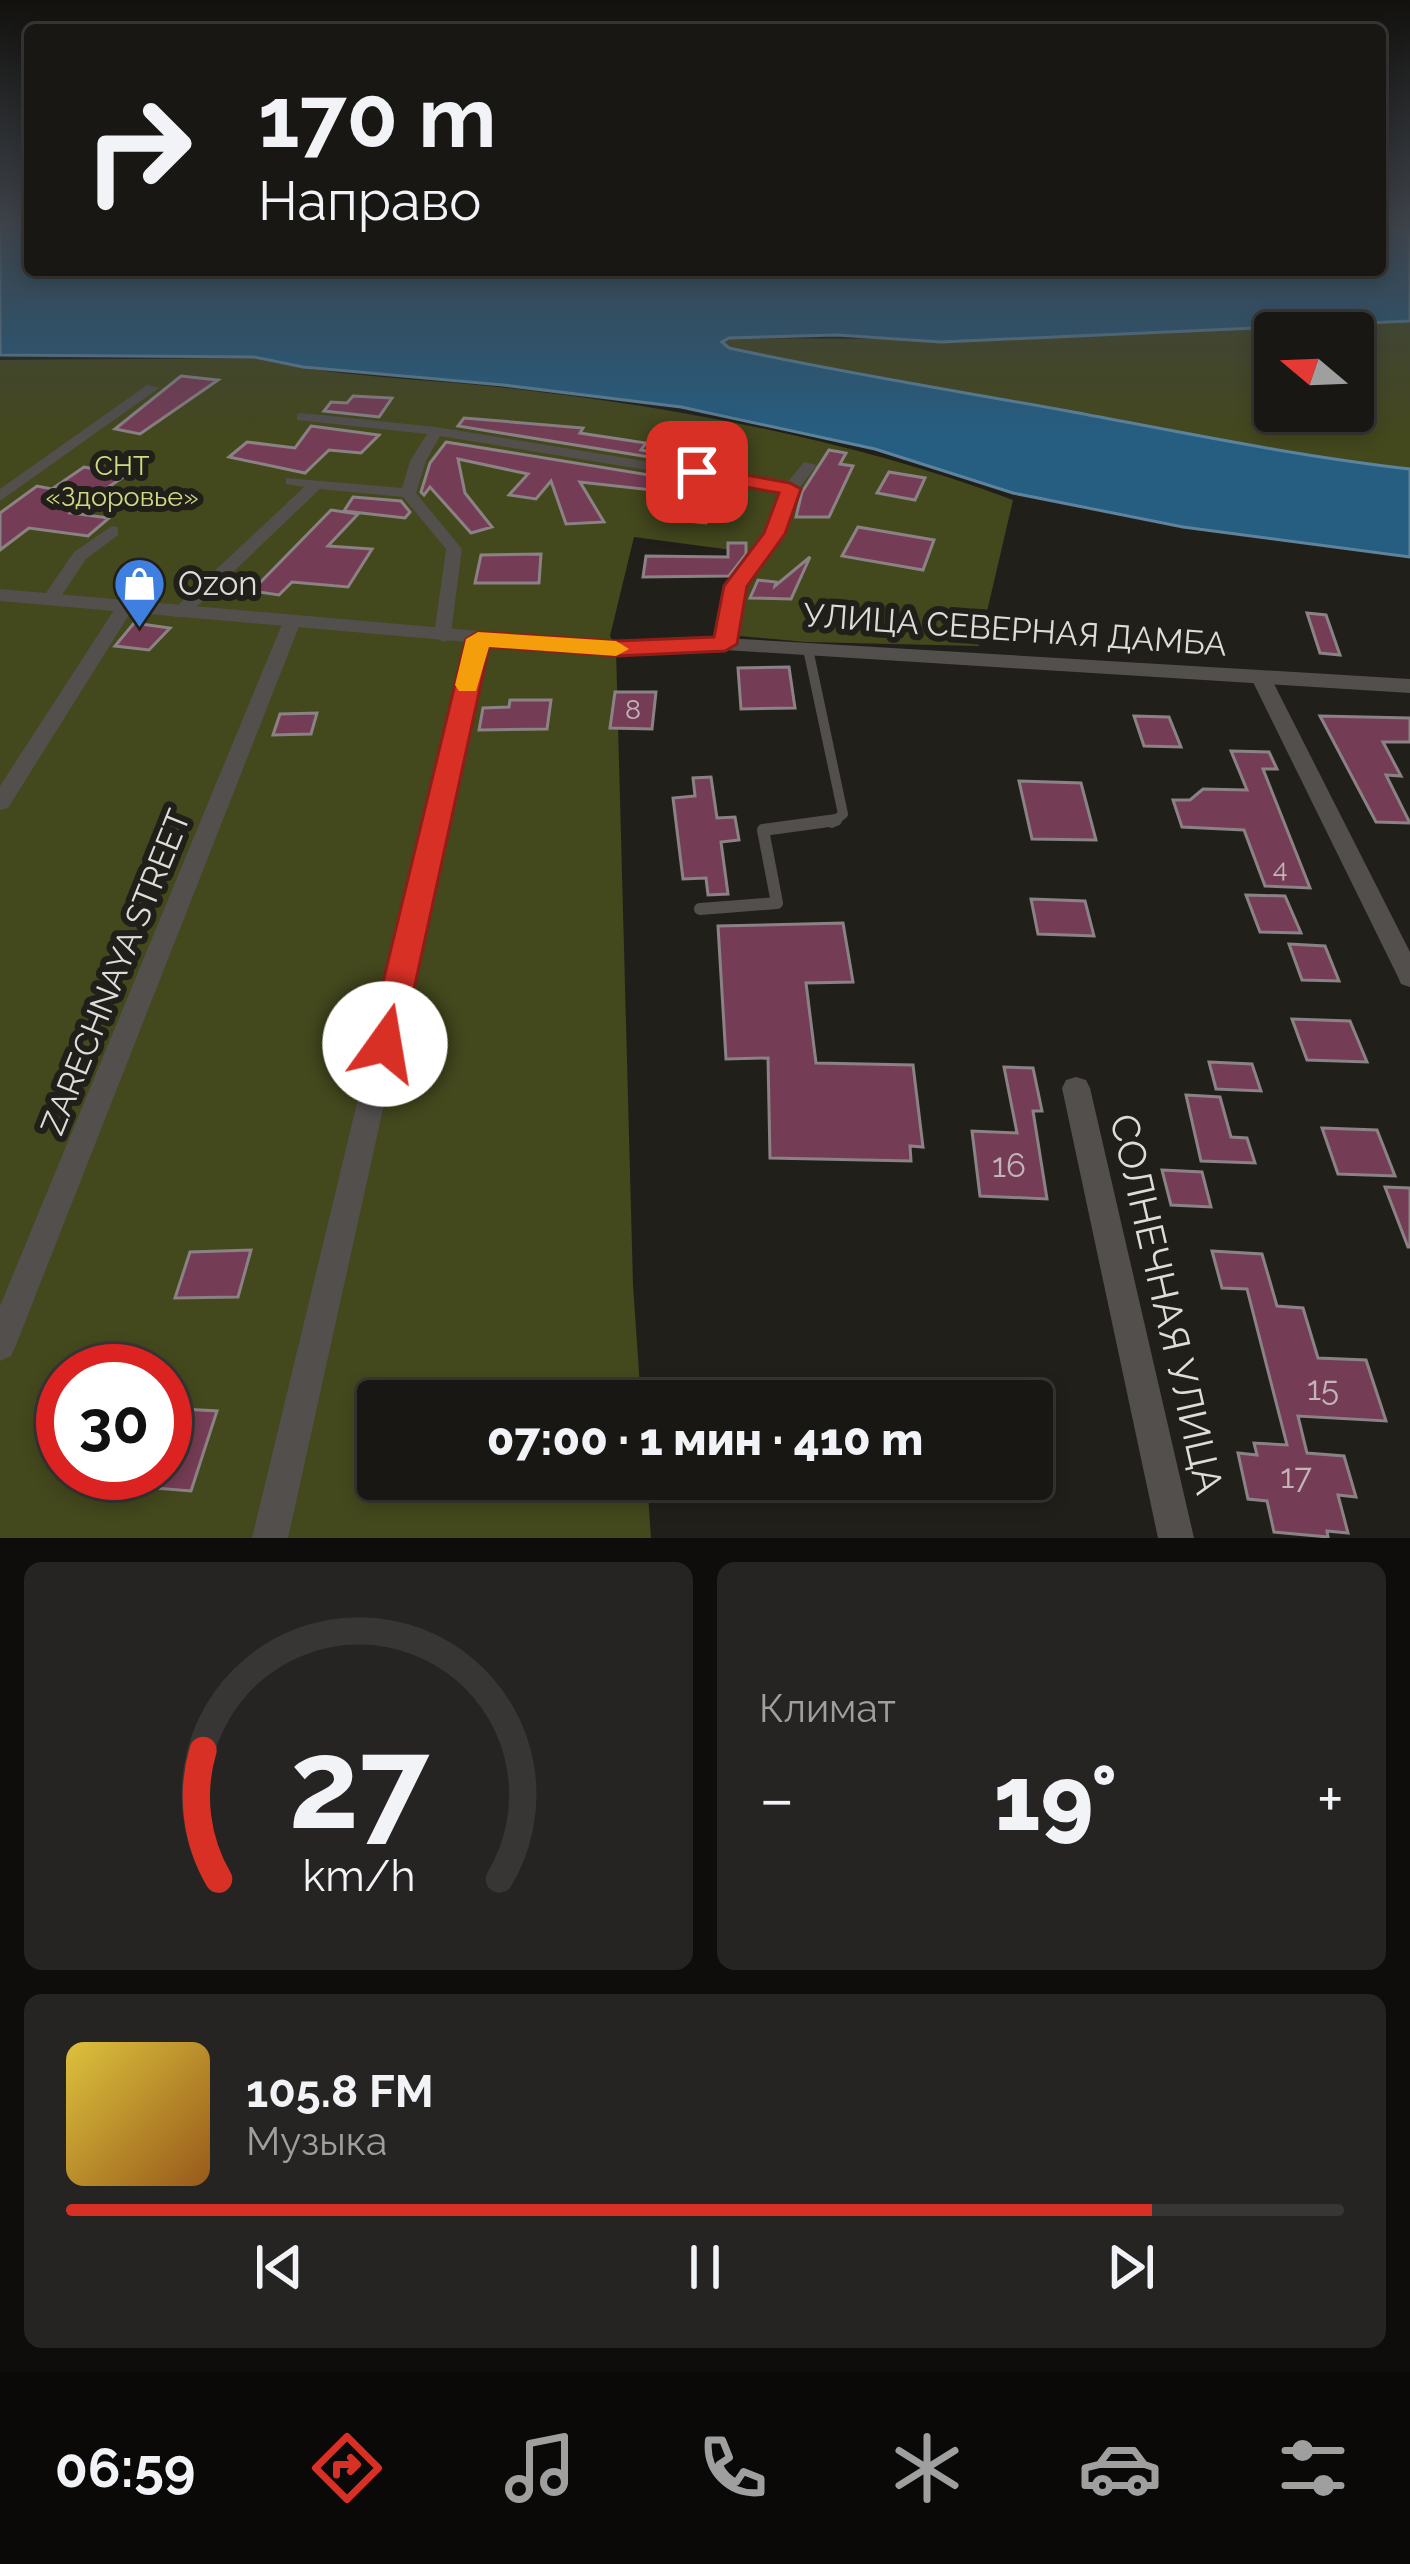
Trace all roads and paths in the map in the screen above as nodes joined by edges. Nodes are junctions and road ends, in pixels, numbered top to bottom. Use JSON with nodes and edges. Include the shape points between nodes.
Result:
{"nodes":[{"id":1,"x":152,"y":388,"type":"dead end"},
{"id":2,"x":302,"y":417,"type":"dead end"},
{"id":3,"x":436,"y":430,"type":"junction"},
{"id":4,"x":808,"y":465,"type":"dead end"},
{"id":5,"x":292,"y":481,"type":"dead end"},
{"id":6,"x":315,"y":484,"type":"junction"},
{"id":7,"x":790,"y":489,"type":"junction"},
{"id":8,"x":408,"y":493,"type":"junction"},
{"id":9,"x":0,"y":496,"type":"edge"},
{"id":10,"x":112,"y":531,"type":"dead end"},
{"id":11,"x":0,"y":595,"type":"edge"},
{"id":12,"x":50,"y":600,"type":"junction"},
{"id":13,"x":125,"y":607,"type":"junction"},
{"id":14,"x":180,"y":613,"type":"junction"},
{"id":15,"x":291,"y":624,"type":"junction"},
{"id":16,"x":443,"y":636,"type":"junction"},
{"id":17,"x":478,"y":639,"type":"junction"},
{"id":18,"x":725,"y":644,"type":"junction"},
{"id":19,"x":808,"y":650,"type":"junction"},
{"id":20,"x":1261,"y":678,"type":"junction"},
{"id":21,"x":1410,"y":686,"type":"edge"},
{"id":22,"x":0,"y":803,"type":"edge"},
{"id":23,"x":700,"y":909,"type":"dead end"},
{"id":24,"x":1410,"y":977,"type":"edge"},
{"id":25,"x":1076,"y":1088,"type":"dead end"},
{"id":26,"x":0,"y":1345,"type":"edge"},
{"id":27,"x":270,"y":1538,"type":"edge"},
{"id":28,"x":1175,"y":1538,"type":"edge"}],
"edges":[{"from":1,"to":9,"type":"street"},
{"from":2,"to":3,"type":"street"},
{"from":3,"to":7,"type":"street"},
{"from":3,"to":8,"type":"street"},
{"from":4,"to":7,"type":"street"},
{"from":5,"to":6,"type":"street"},
{"from":6,"to":8,"type":"street"},
{"from":6,"to":14,"type":"street"},
{"from":7,"to":18,"type":"street","via":[[774,534],[736,586]]},
{"from":8,"to":16,"type":"street","via":[[454,549]]},
{"from":10,"to":12,"type":"street","via":[[72,566]]},
{"from":11,"to":12,"type":"street","name":"УЛИЦА СЕВЕРНАЯ ДАМБА"},
{"from":12,"to":13,"type":"street","name":"УЛИЦА СЕВЕРНАЯ ДАМБА"},
{"from":13,"to":14,"type":"street","name":"УЛИЦА СЕВЕРНАЯ ДАМБА"},
{"from":13,"to":22,"type":"street"},
{"from":14,"to":15,"type":"street","name":"УЛИЦА СЕВЕРНАЯ ДАМБА"},
{"from":15,"to":16,"type":"street","name":"УЛИЦА СЕВЕРНАЯ ДАМБА"},
{"from":15,"to":26,"type":"street","name":"ZARECHNAYA STREET"},
{"from":16,"to":17,"type":"street","name":"УЛИЦА СЕВЕРНАЯ ДАМБА"},
{"from":17,"to":18,"type":"street","name":"УЛИЦА СЕВЕРНАЯ ДАМБА","via":[[616,649]]},
{"from":17,"to":27,"type":"street"},
{"from":18,"to":19,"type":"street","name":"УЛИЦА СЕВЕРНАЯ ДАМБА"},
{"from":19,"to":20,"type":"street","name":"УЛИЦА СЕВЕРНАЯ ДАМБА"},
{"from":19,"to":23,"type":"lane","via":[[844,814],[830,824],[763,830],[777,903]]},
{"from":20,"to":21,"type":"street","name":"УЛИЦА СЕВЕРНАЯ ДАМБА"},
{"from":20,"to":24,"type":"street"},
{"from":25,"to":28,"type":"street","name":"СОЛНЕЧНАЯ УЛИЦА"}]}
